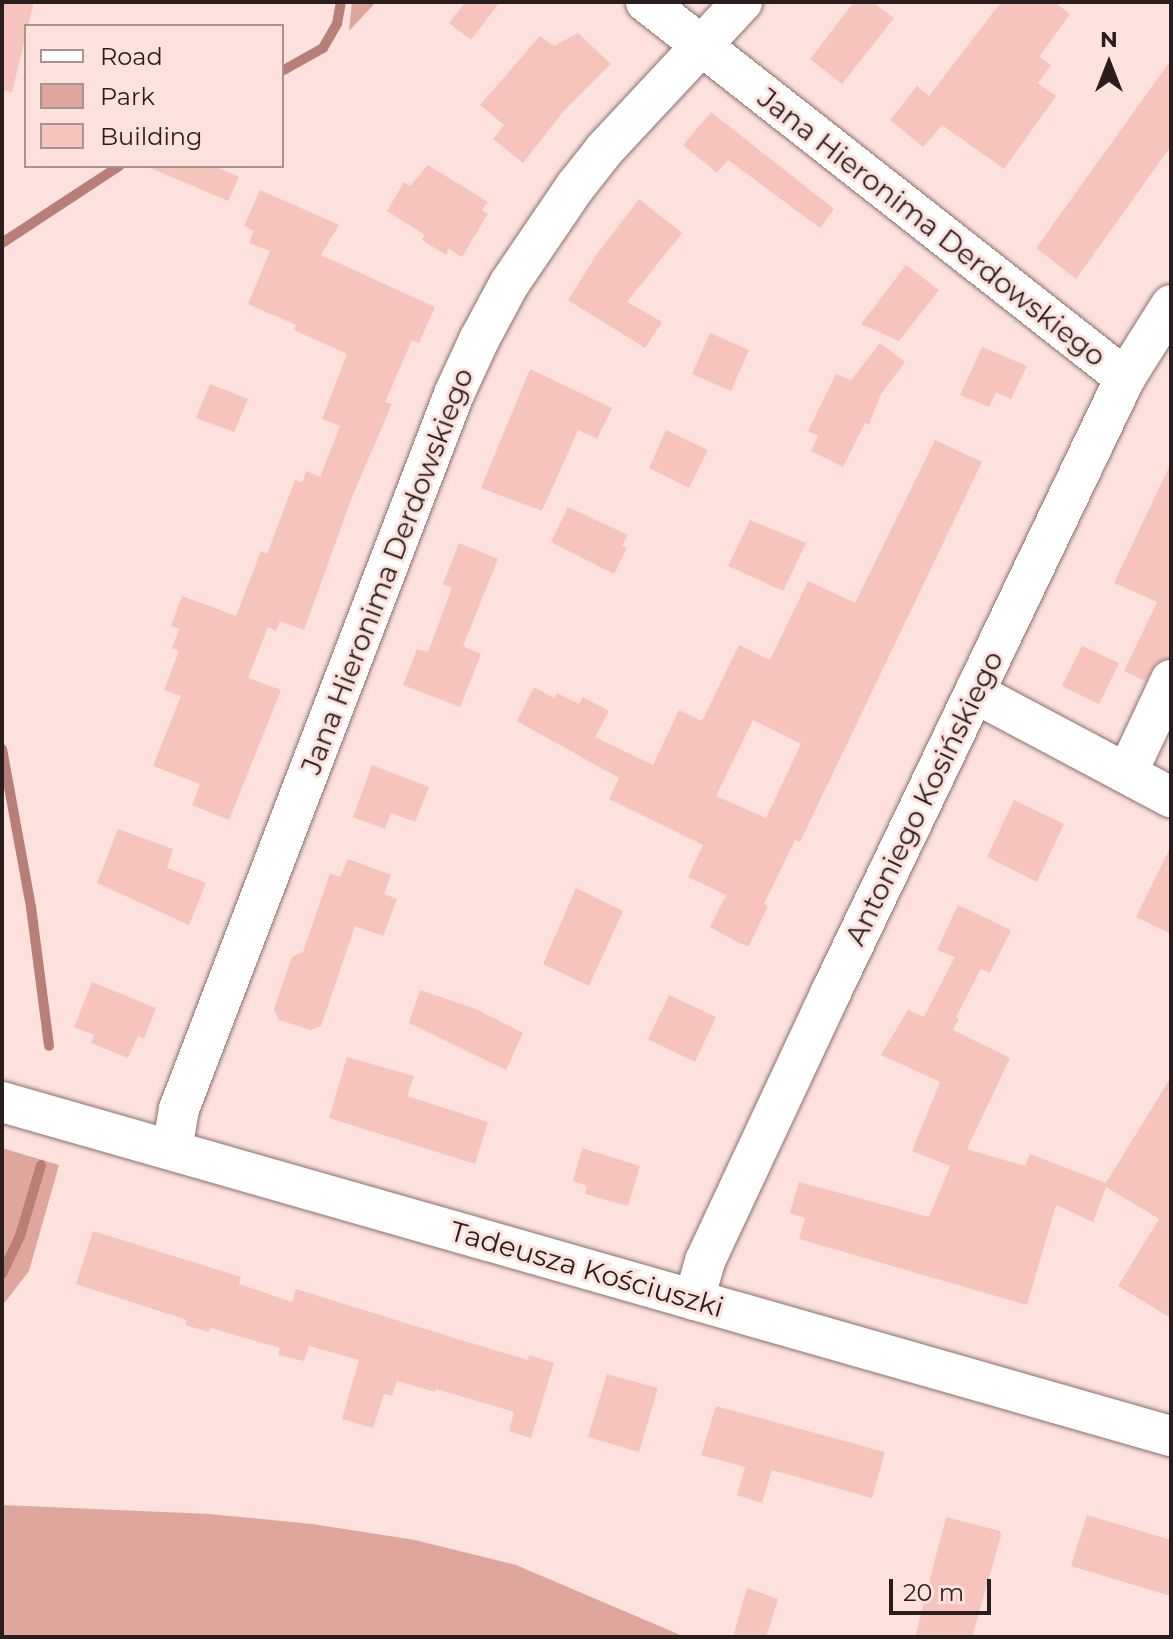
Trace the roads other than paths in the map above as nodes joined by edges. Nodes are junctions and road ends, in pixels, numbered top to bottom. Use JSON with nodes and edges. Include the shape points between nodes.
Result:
{"nodes":[{"id":1,"x":646,"y":2,"type":"edge"},
{"id":2,"x":742,"y":2,"type":"edge"},
{"id":3,"x":700,"y":47,"type":"junction"},
{"id":4,"x":1171,"y":305,"type":"edge"},
{"id":5,"x":1125,"y":378,"type":"junction"},
{"id":6,"x":1171,"y":680,"type":"edge"},
{"id":7,"x":975,"y":693,"type":"junction"},
{"id":8,"x":1127,"y":773,"type":"junction"},
{"id":9,"x":1171,"y":797,"type":"edge"},
{"id":10,"x":2,"y":1102,"type":"edge"},
{"id":11,"x":172,"y":1150,"type":"junction"},
{"id":12,"x":694,"y":1300,"type":"junction"},
{"id":13,"x":1168,"y":1427,"type":"edge"}],
"edges":[{"from":1,"to":3,"type":"street","name":"Jana Hieronima Derdowskiego"},
{"from":2,"to":3,"type":"street","name":"Jana Hieronima Derdowskiego"},
{"from":3,"to":5,"type":"street","name":"Jana Hieronima Derdowskiego"},
{"from":3,"to":11,"type":"street","name":"Jana Hieronima Derdowskiego","via":[[575,187],[509,284],[479,340],[179,1109]]},
{"from":4,"to":5,"type":"street","name":"Antoniego Kosińskiego"},
{"from":5,"to":7,"type":"street","name":"Antoniego Kosińskiego"},
{"from":6,"to":8,"type":"street"},
{"from":7,"to":8,"type":"street"},
{"from":7,"to":12,"type":"street","name":"Antoniego Kosińskiego","via":[[705,1261]]},
{"from":8,"to":9,"type":"street"},
{"from":10,"to":11,"type":"street","name":"Tadeusza Kościuszki"},
{"from":11,"to":12,"type":"street","name":"Tadeusza Kościuszki"},
{"from":12,"to":13,"type":"street","name":"Tadeusza Kościuszki"}]}
